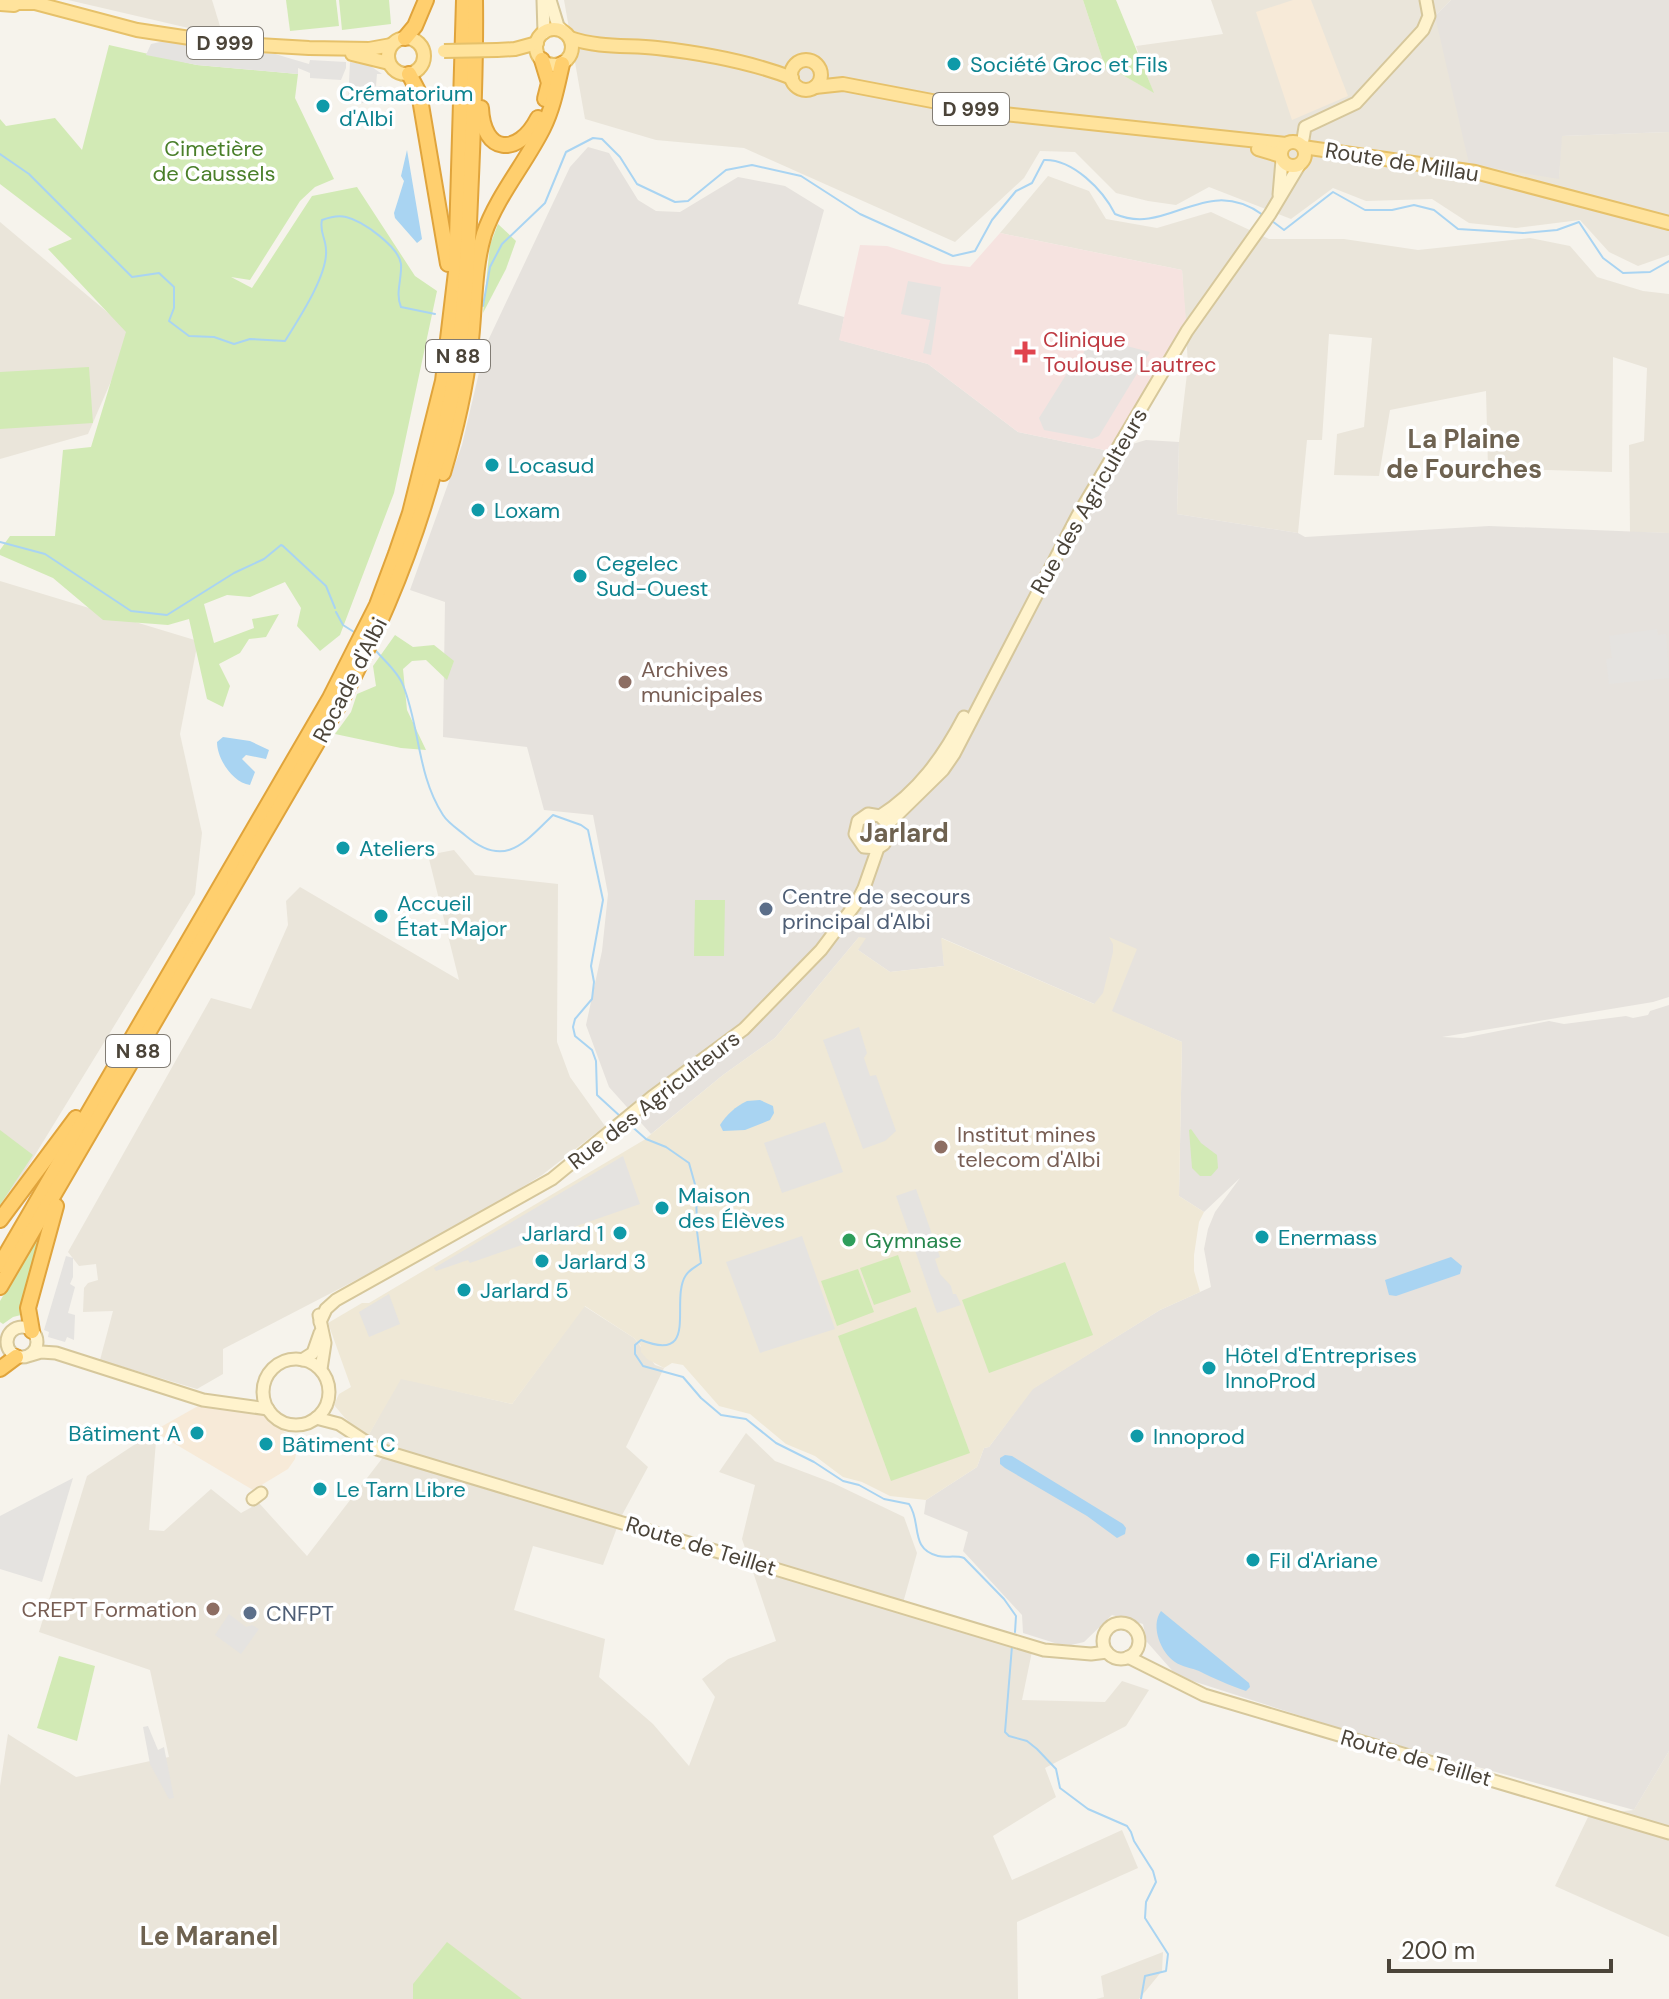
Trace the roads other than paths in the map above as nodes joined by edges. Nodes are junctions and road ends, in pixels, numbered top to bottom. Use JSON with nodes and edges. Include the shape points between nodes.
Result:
{"nodes":[{"id":1,"x":48,"y":0,"type":"edge"},
{"id":2,"x":426,"y":0,"type":"edge"},
{"id":3,"x":464,"y":0,"type":"edge"},
{"id":4,"x":475,"y":0,"type":"edge"},
{"id":5,"x":543,"y":0,"type":"edge"},
{"id":6,"x":550,"y":0,"type":"edge"},
{"id":7,"x":1426,"y":0,"type":"edge"},
{"id":8,"x":22,"y":1,"type":"edge"},
{"id":9,"x":0,"y":4,"type":"edge"},
{"id":10,"x":150,"y":31,"type":"junction"},
{"id":11,"x":567,"y":36,"type":"junction"},
{"id":12,"x":541,"y":38,"type":"junction"},
{"id":13,"x":398,"y":41,"type":"junction"},
{"id":14,"x":422,"y":46,"type":"junction"},
{"id":15,"x":603,"y":47,"type":"junction"},
{"id":16,"x":309,"y":48,"type":"junction"},
{"id":17,"x":515,"y":49,"type":"junction"},
{"id":18,"x":442,"y":51,"type":"junction"},
{"id":19,"x":541,"y":59,"type":"junction"},
{"id":20,"x":566,"y":59,"type":"junction"},
{"id":21,"x":424,"y":61,"type":"junction"},
{"id":22,"x":475,"y":61,"type":"junction"},
{"id":23,"x":389,"y":63,"type":"junction"},
{"id":24,"x":741,"y":64,"type":"junction"},
{"id":25,"x":796,"y":64,"type":"junction"},
{"id":26,"x":819,"y":68,"type":"junction"},
{"id":27,"x":409,"y":74,"type":"junction"},
{"id":28,"x":792,"y":78,"type":"junction"},
{"id":29,"x":843,"y":84,"type":"junction"},
{"id":30,"x":815,"y":87,"type":"junction"},
{"id":31,"x":1293,"y":152,"type":"junction"},
{"id":32,"x":1278,"y":202,"type":"junction"},
{"id":33,"x":1669,"y":223,"type":"edge"},
{"id":34,"x":451,"y":324,"type":"junction"},
{"id":35,"x":374,"y":639,"type":"junction"},
{"id":36,"x":314,"y":739,"type":"junction"},
{"id":37,"x":884,"y":820,"type":"junction"},
{"id":38,"x":865,"y":847,"type":"junction"},
{"id":39,"x":878,"y":848,"type":"junction"},
{"id":40,"x":871,"y":866,"type":"junction"},
{"id":41,"x":111,"y":1075,"type":"junction"},
{"id":42,"x":64,"y":1179,"type":"junction"},
{"id":43,"x":0,"y":1220,"type":"edge"},
{"id":44,"x":0,"y":1265,"type":"edge"},
{"id":45,"x":0,"y":1287,"type":"edge"},
{"id":46,"x":321,"y":1325,"type":"junction"},
{"id":47,"x":6,"y":1331,"type":"edge"},
{"id":48,"x":34,"y":1335,"type":"junction"},
{"id":49,"x":3,"y":1342,"type":"edge"},
{"id":50,"x":56,"y":1353,"type":"junction"},
{"id":51,"x":24,"y":1356,"type":"junction"},
{"id":52,"x":302,"y":1360,"type":"junction"},
{"id":53,"x":0,"y":1369,"type":"edge"},
{"id":54,"x":321,"y":1369,"type":"junction"},
{"id":55,"x":263,"y":1388,"type":"junction"},
{"id":56,"x":234,"y":1404,"type":"junction"},
{"id":57,"x":327,"y":1404,"type":"junction"},
{"id":58,"x":268,"y":1409,"type":"junction"},
{"id":59,"x":316,"y":1418,"type":"junction"},
{"id":60,"x":339,"y":1424,"type":"junction"},
{"id":61,"x":1104,"y":1636,"type":"junction"},
{"id":62,"x":1139,"y":1645,"type":"junction"},
{"id":63,"x":1068,"y":1652,"type":"junction"},
{"id":64,"x":1107,"y":1652,"type":"junction"},
{"id":65,"x":1128,"y":1657,"type":"junction"},
{"id":66,"x":1165,"y":1677,"type":"junction"},
{"id":67,"x":1669,"y":1833,"type":"edge"}],
"edges":[{"from":1,"to":10,"type":"main road","number":"D 999"},
{"from":2,"to":13,"type":"highway","via":[[415,26]]},
{"from":3,"to":34,"type":"highway","name":"Rocade d'Albi","number":"N 88"},
{"from":4,"to":22,"type":"highway","name":"Rocade d'Albi","number":"N 88"},
{"from":5,"to":12,"type":"main road"},
{"from":6,"to":11,"type":"main road"},
{"from":7,"to":31,"type":"main road","via":[[1425,28],[1371,86],[1303,122]]},
{"from":8,"to":9,"type":"main road"},
{"from":8,"to":10,"type":"main road","number":"D 999"},
{"from":10,"to":16,"type":"main road","number":"D 999","via":[[223,43]]},
{"from":11,"to":12,"type":"main road","via":[[557,30]]},
{"from":11,"to":15,"type":"main road"},
{"from":11,"to":20,"type":"main road"},
{"from":12,"to":17,"type":"main road"},
{"from":12,"to":19,"type":"main road"},
{"from":13,"to":14,"type":"main road","via":[[415,40]]},
{"from":13,"to":16,"type":"main road","number":"D 999","via":[[369,49]]},
{"from":13,"to":23,"type":"main road","via":[[388,54]]},
{"from":14,"to":18,"type":"main road"},
{"from":14,"to":21,"type":"main road"},
{"from":15,"to":20,"type":"main road"},
{"from":15,"to":24,"type":"main road","via":[[661,49]]},
{"from":16,"to":23,"type":"main road","number":"D 999"},
{"from":17,"to":18,"type":"main road","bridge":true},
{"from":17,"to":19,"type":"main road"},
{"from":18,"to":21,"type":"main road"},
{"from":19,"to":20,"type":"main road","via":[[549,65]]},
{"from":19,"to":22,"type":"highway","via":[[549,83],[540,113],[527,136],[509,145],[490,140],[485,133]]},
{"from":20,"to":35,"type":"highway","via":[[544,126],[483,237],[469,361],[450,449],[407,576]]},
{"from":21,"to":27,"type":"main road"},
{"from":22,"to":35,"type":"highway","name":"Rocade d'Albi","number":"N 88","via":[[467,270],[456,367],[424,508]]},
{"from":23,"to":27,"type":"main road","via":[[397,72]]},
{"from":24,"to":25,"type":"main road"},
{"from":24,"to":28,"type":"main road"},
{"from":25,"to":26,"type":"main road","via":[[811,61]]},
{"from":25,"to":28,"type":"main road"},
{"from":26,"to":29,"type":"main road","name":"Route de Millau","number":"D 999"},
{"from":26,"to":30,"type":"main road","via":[[821,78]]},
{"from":27,"to":34,"type":"highway","via":[[419,93],[446,242]]},
{"from":28,"to":30,"type":"main road","via":[[801,89]]},
{"from":29,"to":30,"type":"main road","name":"Route de Millau","number":"D 999"},
{"from":29,"to":31,"type":"main road","name":"Route de Millau","number":"D 999","via":[[995,113]]},
{"from":31,"to":32,"type":"main road"},
{"from":31,"to":32,"type":"main road"},
{"from":31,"to":33,"type":"main road","name":"Route de Millau","number":"D 999","via":[[1501,179]]},
{"from":32,"to":37,"type":"main road","name":"Rue des Agriculteurs","via":[[1187,331],[1070,529],[954,754],[943,770]]},
{"from":34,"to":36,"type":"highway","name":"Rocade d'Albi","number":"N 88","via":[[443,381],[410,513],[377,605]]},
{"from":35,"to":36,"type":"highway","name":"Rocade d'Albi","number":"N 88"},
{"from":36,"to":41,"type":"highway","name":"Rocade d'Albi","number":"N 88"},
{"from":36,"to":42,"type":"highway","name":"Rocade d'Albi","number":"N 88"},
{"from":37,"to":38,"type":"main road","name":"Rue des Agriculteurs","via":[[868,814],[855,826],[858,842]]},
{"from":37,"to":39,"type":"main road","name":"Rue des Agriculteurs","via":[[888,839]]},
{"from":38,"to":39,"type":"main road"},
{"from":38,"to":40,"type":"main road","name":"Rue des Agriculteurs"},
{"from":39,"to":40,"type":"main road","name":"Rue des Agriculteurs"},
{"from":40,"to":46,"type":"main road","name":"Rue des Agriculteurs","via":[[857,902],[821,950],[744,1029],[552,1179],[327,1300],[319,1311]]},
{"from":41,"to":43,"type":"highway","via":[[99,1084]]},
{"from":41,"to":44,"type":"highway","name":"Rocade d'Albi","number":"N 88"},
{"from":42,"to":45,"type":"highway","name":"Rocade d'Albi","number":"N 88"},
{"from":42,"to":48,"type":"highway","via":[[28,1308]]},
{"from":46,"to":52,"type":"main road","name":"Rue des Agriculteurs","via":[[315,1350]]},
{"from":46,"to":54,"type":"main road"},
{"from":47,"to":48,"type":"main road","via":[[22,1327]]},
{"from":47,"to":49,"type":"main road"},
{"from":48,"to":50,"type":"main road"},
{"from":48,"to":51,"type":"main road","via":[[36,1346]]},
{"from":49,"to":51,"type":"main road","via":[[9,1352]]},
{"from":50,"to":51,"type":"main road"},
{"from":50,"to":56,"type":"main road","via":[[203,1400]]},
{"from":51,"to":53,"type":"highway"},
{"from":52,"to":54,"type":"main road"},
{"from":52,"to":55,"type":"main road","via":[[288,1360],[271,1370]]},
{"from":54,"to":57,"type":"main road","via":[[330,1394]]},
{"from":55,"to":56,"type":"main road","via":[[253,1400]]},
{"from":55,"to":58,"type":"main road"},
{"from":56,"to":58,"type":"main road"},
{"from":57,"to":59,"type":"main road"},
{"from":57,"to":60,"type":"main road","name":"Route de Teillet"},
{"from":58,"to":59,"type":"main road","via":[[290,1424]]},
{"from":59,"to":60,"type":"main road","name":"Route de Teillet"},
{"from":60,"to":63,"type":"main road","name":"Route de Teillet","via":[[377,1449],[1044,1650]]},
{"from":61,"to":62,"type":"main road","via":[[1112,1625],[1128,1624]]},
{"from":61,"to":63,"type":"main road"},
{"from":61,"to":64,"type":"main road"},
{"from":62,"to":65,"type":"main road"},
{"from":62,"to":66,"type":"main road","name":"Route de Teillet"},
{"from":63,"to":64,"type":"main road","name":"Route de Teillet"},
{"from":64,"to":65,"type":"main road"},
{"from":65,"to":66,"type":"main road","name":"Route de Teillet"},
{"from":66,"to":67,"type":"main road","name":"Route de Teillet","via":[[1215,1699]]}]}
